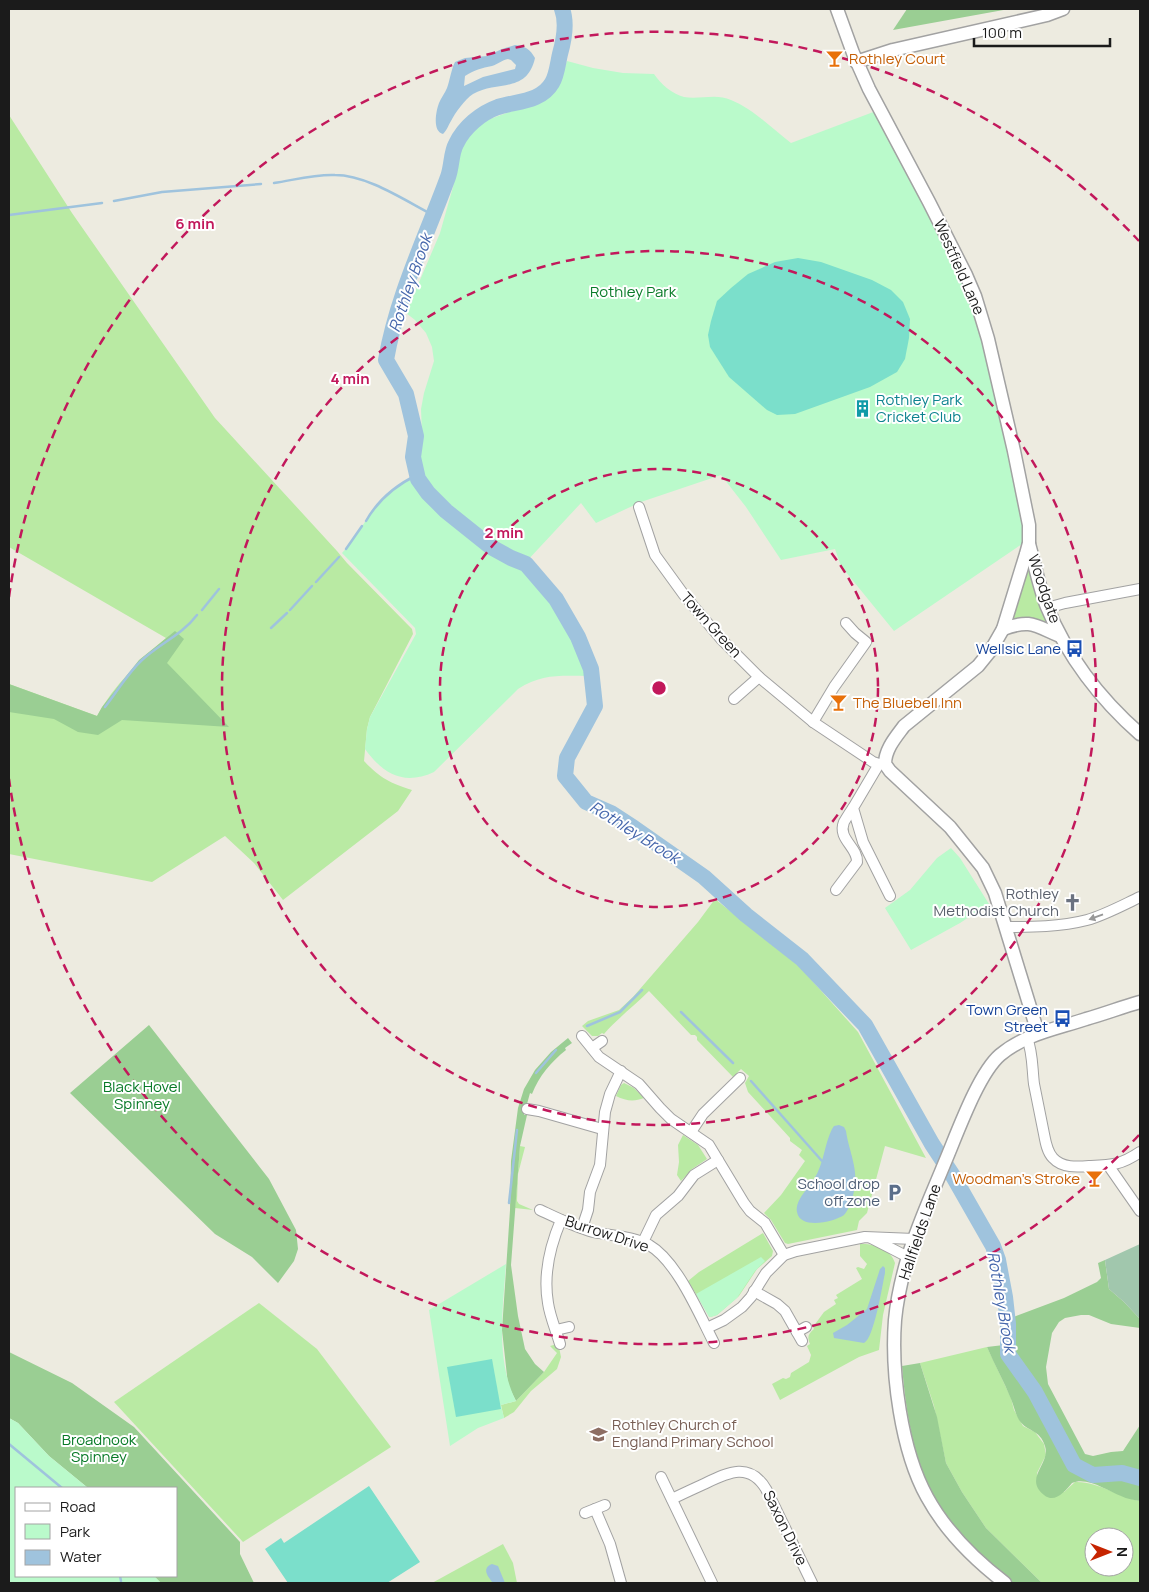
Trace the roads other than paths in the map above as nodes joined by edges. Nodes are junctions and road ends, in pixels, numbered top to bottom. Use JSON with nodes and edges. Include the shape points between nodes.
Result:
{"nodes":[{"id":1,"x":837,"y":9,"type":"edge"},
{"id":2,"x":1063,"y":9,"type":"edge"},
{"id":3,"x":856,"y":62,"type":"junction"},
{"id":4,"x":638,"y":507,"type":"dead end"},
{"id":5,"x":1029,"y":543,"type":"junction"},
{"id":6,"x":1140,"y":589,"type":"edge"},
{"id":7,"x":1047,"y":608,"type":"junction"},
{"id":8,"x":846,"y":623,"type":"dead end"},
{"id":9,"x":1003,"y":629,"type":"junction"},
{"id":10,"x":1060,"y":636,"type":"junction"},
{"id":11,"x":759,"y":677,"type":"junction"},
{"id":12,"x":734,"y":699,"type":"dead end"},
{"id":13,"x":813,"y":722,"type":"junction"},
{"id":14,"x":1140,"y":734,"type":"edge"},
{"id":15,"x":882,"y":764,"type":"junction"},
{"id":16,"x":853,"y":808,"type":"junction"},
{"id":17,"x":841,"y":888,"type":"dead end"},
{"id":18,"x":890,"y":896,"type":"dead end"},
{"id":19,"x":1140,"y":897,"type":"edge"},
{"id":20,"x":1005,"y":927,"type":"junction"},
{"id":21,"x":1140,"y":1002,"type":"edge"},
{"id":22,"x":582,"y":1036,"type":"dead end"},
{"id":23,"x":1032,"y":1036,"type":"junction"},
{"id":24,"x":602,"y":1041,"type":"dead end"},
{"id":25,"x":592,"y":1048,"type":"junction"},
{"id":26,"x":621,"y":1071,"type":"junction"},
{"id":27,"x":739,"y":1084,"type":"dead end"},
{"id":28,"x":527,"y":1110,"type":"dead end"},
{"id":29,"x":602,"y":1129,"type":"junction"},
{"id":30,"x":691,"y":1132,"type":"junction"},
{"id":31,"x":1140,"y":1152,"type":"edge"},
{"id":32,"x":718,"y":1160,"type":"junction"},
{"id":33,"x":1108,"y":1165,"type":"junction"},
{"id":34,"x":540,"y":1210,"type":"dead end"},
{"id":35,"x":1140,"y":1211,"type":"edge"},
{"id":36,"x":561,"y":1220,"type":"junction"},
{"id":37,"x":582,"y":1228,"type":"junction"},
{"id":38,"x":868,"y":1237,"type":"junction"},
{"id":39,"x":914,"y":1239,"type":"junction"},
{"id":40,"x":643,"y":1242,"type":"junction"},
{"id":41,"x":784,"y":1255,"type":"junction"},
{"id":42,"x":908,"y":1257,"type":"junction"},
{"id":43,"x":754,"y":1291,"type":"junction"},
{"id":44,"x":569,"y":1327,"type":"dead end"},
{"id":45,"x":707,"y":1328,"type":"junction"},
{"id":46,"x":556,"y":1330,"type":"junction"},
{"id":47,"x":802,"y":1333,"type":"dead end"},
{"id":48,"x":714,"y":1343,"type":"dead end"},
{"id":49,"x":560,"y":1344,"type":"dead end"},
{"id":50,"x":661,"y":1477,"type":"dead end"},
{"id":51,"x":672,"y":1499,"type":"junction"},
{"id":52,"x":595,"y":1509,"type":"dead end"},
{"id":53,"x":621,"y":1583,"type":"edge"},
{"id":54,"x":712,"y":1583,"type":"edge"},
{"id":55,"x":812,"y":1583,"type":"edge"},
{"id":56,"x":1005,"y":1583,"type":"edge"}],
"edges":[{"from":1,"to":3,"type":"street","name":"Westfield Lane"},
{"from":2,"to":3,"type":"street"},
{"from":3,"to":5,"type":"street","name":"Westfield Lane","via":[[966,275],[979,307],[1028,517]]},
{"from":4,"to":11,"type":"street","name":"Town Green","via":[[655,555],[721,639]]},
{"from":5,"to":7,"type":"street","name":"Woodgate"},
{"from":5,"to":9,"type":"street"},
{"from":6,"to":7,"type":"street"},
{"from":7,"to":10,"type":"street","name":"Woodgate"},
{"from":8,"to":13,"type":"street","via":[[866,642]]},
{"from":9,"to":10,"type":"street","name":"Woodgate","via":[[1025,622]]},
{"from":9,"to":15,"type":"street","via":[[978,666],[904,726]]},
{"from":10,"to":14,"type":"street","name":"Woodgate","via":[[1098,692]]},
{"from":11,"to":12,"type":"street"},
{"from":11,"to":13,"type":"street","name":"Town Green"},
{"from":13,"to":15,"type":"street"},
{"from":15,"to":16,"type":"street"},
{"from":15,"to":20,"type":"street","via":[[958,836],[979,862],[995,894]]},
{"from":16,"to":17,"type":"street","via":[[844,822],[843,832],[856,853],[857,862]]},
{"from":16,"to":18,"type":"street","via":[[862,842]]},
{"from":19,"to":20,"type":"street","one_way":true,"via":[[1088,920],[1047,926]]},
{"from":20,"to":23,"type":"street"},
{"from":21,"to":23,"type":"street","name":"Hallfields Lane"},
{"from":22,"to":25,"type":"street"},
{"from":23,"to":33,"type":"street","via":[[1034,1084],[1050,1155],[1061,1164],[1071,1166]]},
{"from":23,"to":39,"type":"street","name":"Hallfields Lane","via":[[1001,1054],[988,1068]]},
{"from":24,"to":25,"type":"street"},
{"from":25,"to":26,"type":"street","via":[[608,1064]]},
{"from":26,"to":29,"type":"street","via":[[607,1104]]},
{"from":26,"to":30,"type":"street","via":[[640,1084],[664,1113]]},
{"from":27,"to":30,"type":"street","via":[[703,1114]]},
{"from":28,"to":29,"type":"street","via":[[541,1107]]},
{"from":29,"to":37,"type":"street","via":[[600,1165]]},
{"from":30,"to":32,"type":"street","via":[[709,1145]]},
{"from":31,"to":33,"type":"street","via":[[1122,1163]]},
{"from":32,"to":40,"type":"street","via":[[694,1175],[678,1196],[662,1209],[651,1223]]},
{"from":32,"to":41,"type":"street","via":[[744,1203],[765,1223]]},
{"from":33,"to":35,"type":"street"},
{"from":34,"to":36,"type":"street","name":"Burrow Drive"},
{"from":36,"to":37,"type":"street","name":"Burrow Drive"},
{"from":36,"to":46,"type":"street","via":[[548,1257],[548,1303]]},
{"from":37,"to":40,"type":"street","name":"Burrow Drive"},
{"from":38,"to":39,"type":"street"},
{"from":38,"to":41,"type":"street"},
{"from":38,"to":42,"type":"street"},
{"from":39,"to":42,"type":"street","name":"Hallfields Lane"},
{"from":40,"to":45,"type":"street","name":"Burrow Drive","via":[[668,1261]]},
{"from":41,"to":43,"type":"street"},
{"from":42,"to":56,"type":"street","name":"Hallfields Lane","via":[[894,1342],[899,1400],[910,1456],[923,1489],[940,1517],[968,1549]]},
{"from":43,"to":45,"type":"street","via":[[737,1311]]},
{"from":43,"to":47,"type":"street","via":[[782,1308]]},
{"from":44,"to":46,"type":"street"},
{"from":45,"to":48,"type":"street","name":"Burrow Drive"},
{"from":46,"to":49,"type":"street"},
{"from":50,"to":51,"type":"street"},
{"from":51,"to":54,"type":"street"},
{"from":51,"to":55,"type":"street","name":"Saxon Drive","via":[[729,1472],[754,1476],[766,1489]]},
{"from":52,"to":53,"type":"street","via":[[610,1544]]}]}
